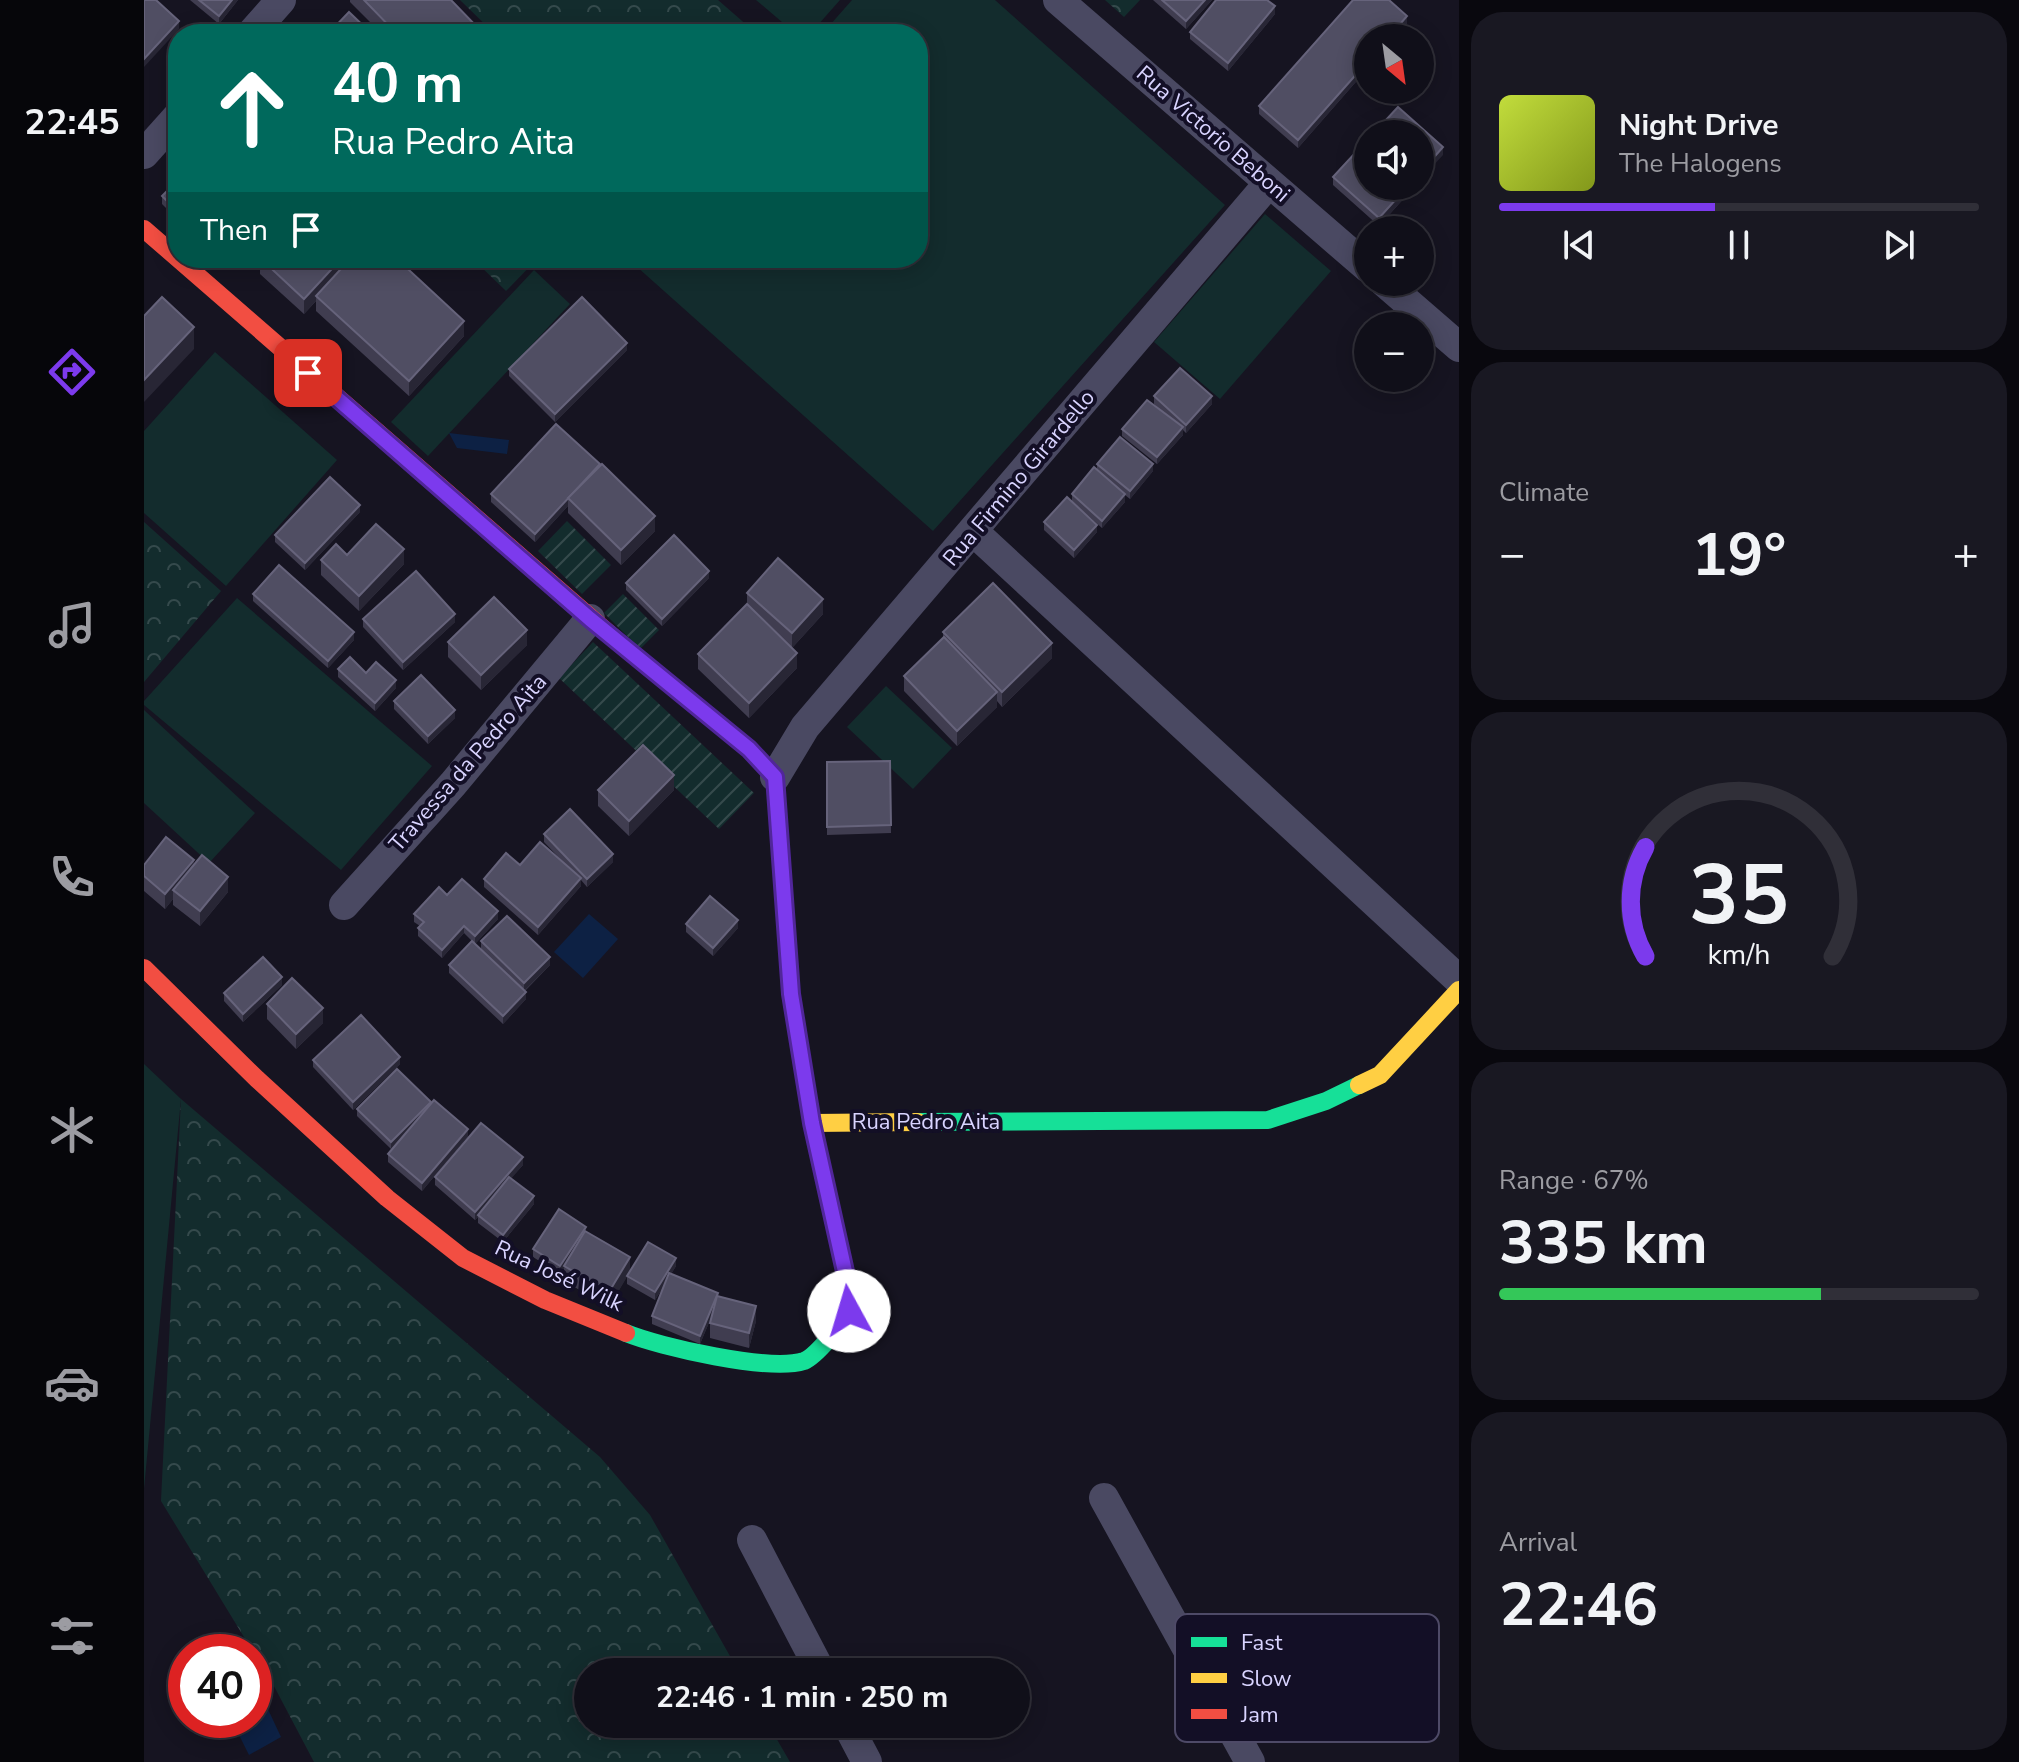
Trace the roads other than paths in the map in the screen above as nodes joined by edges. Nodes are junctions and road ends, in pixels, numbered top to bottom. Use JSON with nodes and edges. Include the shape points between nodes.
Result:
{"nodes":[{"id":1,"x":281,"y":0,"type":"edge"},
{"id":2,"x":1058,"y":0,"type":"edge"},
{"id":3,"x":260,"y":24,"type":"edge"},
{"id":4,"x":168,"y":127,"type":"edge"},
{"id":5,"x":144,"y":154,"type":"edge"},
{"id":6,"x":1269,"y":183,"type":"junction"},
{"id":7,"x":144,"y":229,"type":"edge"},
{"id":8,"x":168,"y":250,"type":"edge"},
{"id":9,"x":1354,"y":256,"type":"edge"},
{"id":10,"x":189,"y":268,"type":"edge"},
{"id":11,"x":1400,"y":296,"type":"edge"},
{"id":12,"x":1459,"y":347,"type":"edge"},
{"id":13,"x":974,"y":532,"type":"junction"},
{"id":14,"x":590,"y":619,"type":"junction"},
{"id":15,"x":775,"y":777,"type":"junction"},
{"id":16,"x":344,"y":905,"type":"dead end"},
{"id":17,"x":144,"y":968,"type":"edge"},
{"id":18,"x":1459,"y":980,"type":"edge"},
{"id":19,"x":1459,"y":990,"type":"edge"},
{"id":20,"x":812,"y":1123,"type":"junction"},
{"id":21,"x":1104,"y":1498,"type":"dead end"},
{"id":22,"x":752,"y":1540,"type":"dead end"},
{"id":23,"x":1175,"y":1626,"type":"edge"},
{"id":24,"x":814,"y":1658,"type":"edge"},
{"id":25,"x":854,"y":1738,"type":"edge"},
{"id":26,"x":1239,"y":1742,"type":"edge"},
{"id":27,"x":867,"y":1762,"type":"edge"},
{"id":28,"x":1250,"y":1762,"type":"edge"}],
"edges":[{"from":1,"to":3,"type":"street"},
{"from":2,"to":6,"type":"street","name":"Rua Victorio Beboni"},
{"from":4,"to":5,"type":"street"},
{"from":6,"to":9,"type":"street","name":"Rua Victorio Beboni"},
{"from":6,"to":13,"type":"street","name":"Rua Firmino Girardello"},
{"from":7,"to":8,"type":"street"},
{"from":10,"to":14,"type":"street"},
{"from":11,"to":12,"type":"street"},
{"from":13,"to":15,"type":"street","name":"Rua Firmino Girardello","via":[[805,727]]},
{"from":13,"to":18,"type":"street"},
{"from":14,"to":15,"type":"street","via":[[749,749]]},
{"from":14,"to":16,"type":"street","name":"Travessa da Pedro Aita"},
{"from":15,"to":20,"type":"street","via":[[791,994]]},
{"from":17,"to":20,"type":"street","name":"Rua José Wilk","via":[[377,1189],[463,1258],[545,1300],[645,1341],[700,1354],[805,1361],[849,1311],[848,1285]]},
{"from":19,"to":20,"type":"street","name":"Rua Pedro Aita","via":[[1380,1075],[1268,1120]]},
{"from":21,"to":23,"type":"street"},
{"from":22,"to":24,"type":"street"},
{"from":25,"to":27,"type":"street"},
{"from":26,"to":28,"type":"street"}]}
